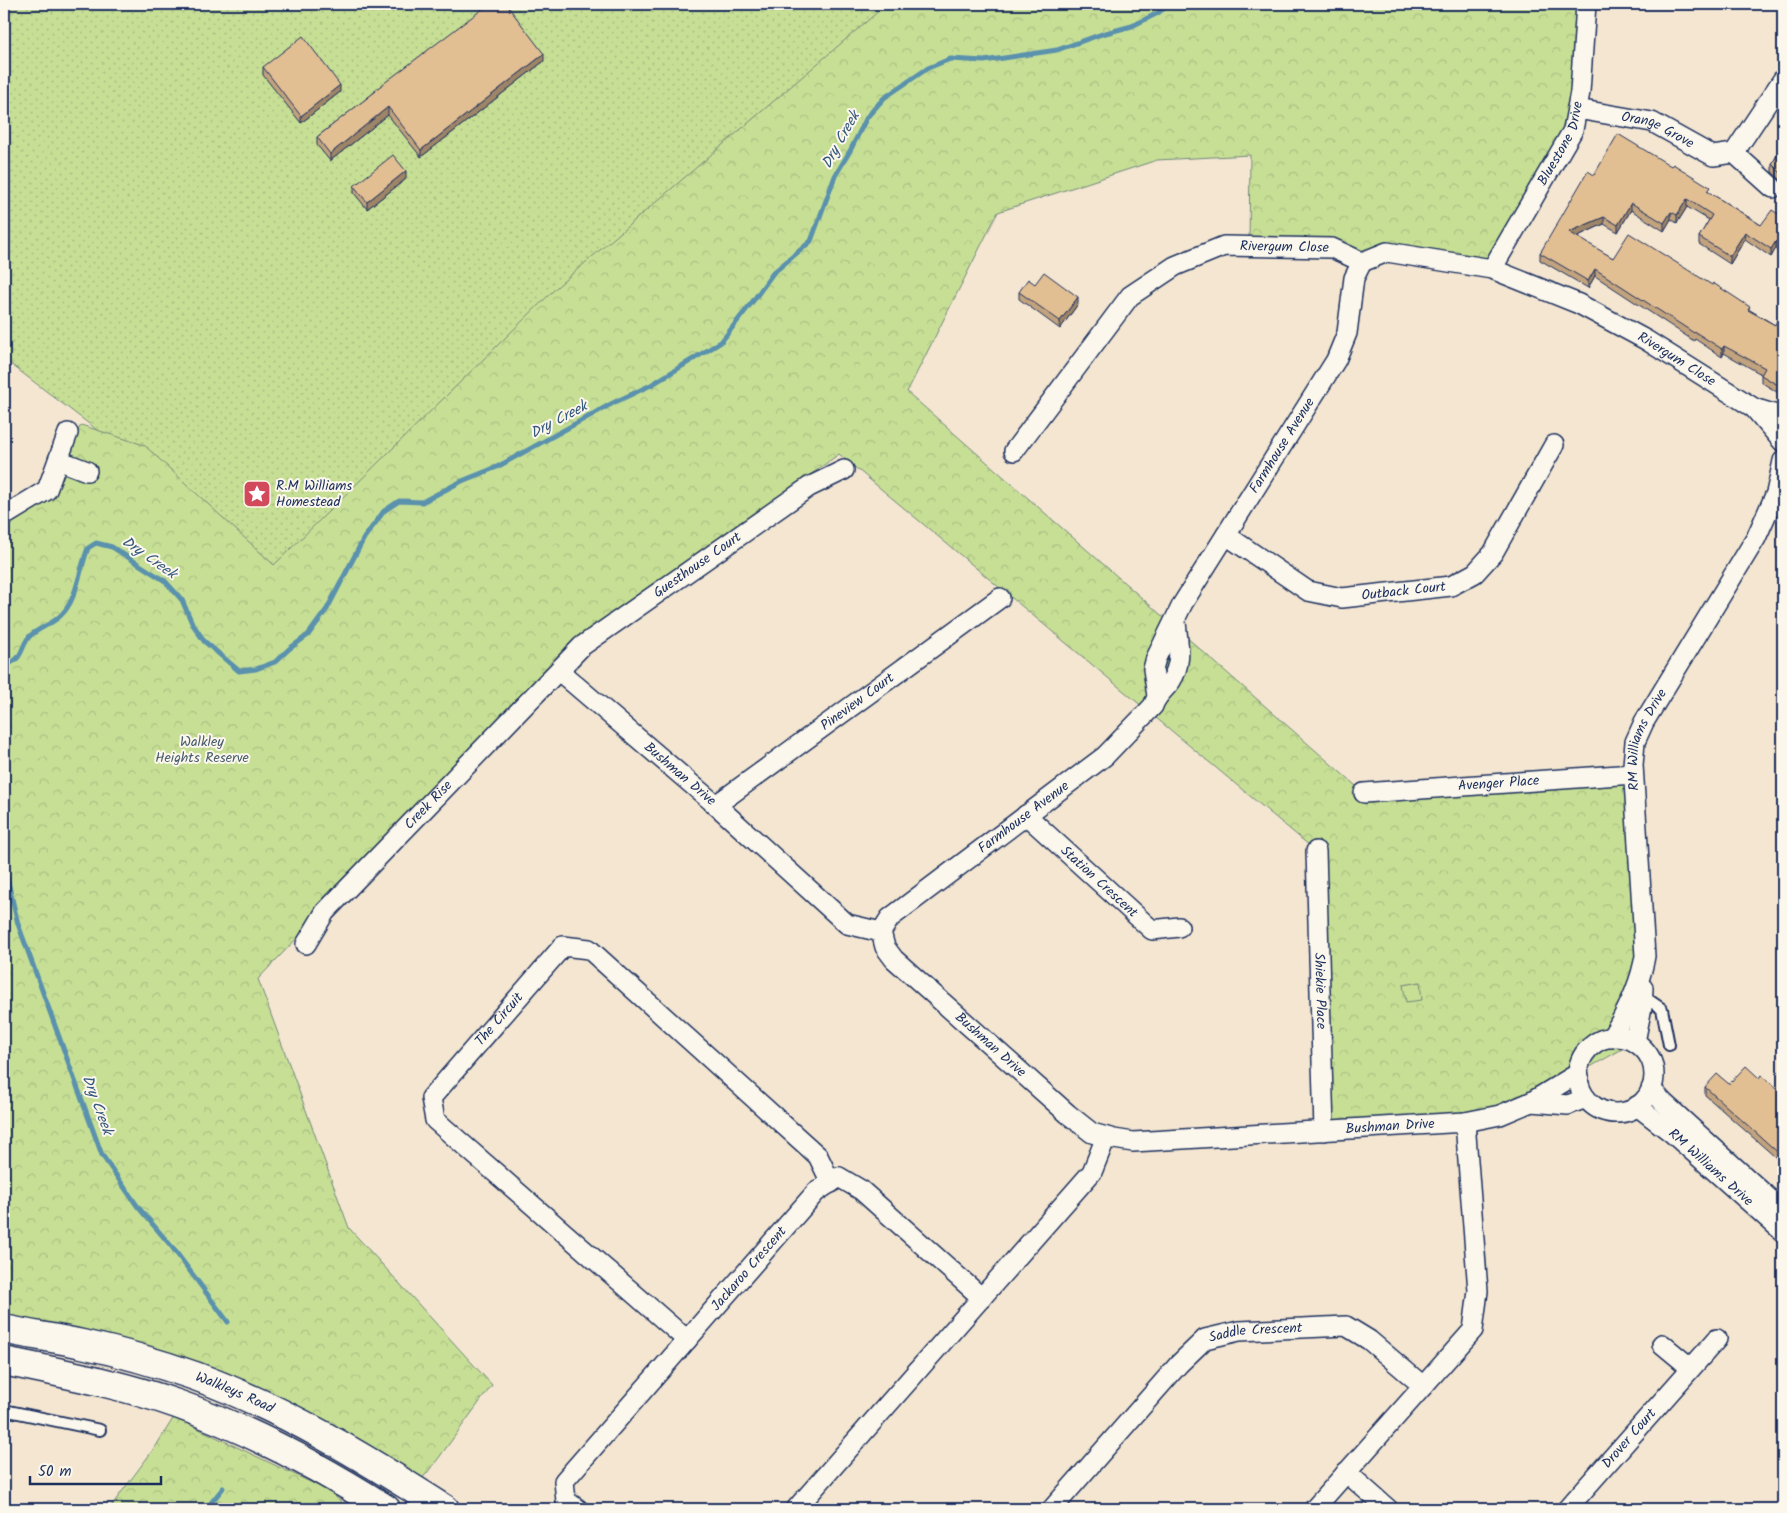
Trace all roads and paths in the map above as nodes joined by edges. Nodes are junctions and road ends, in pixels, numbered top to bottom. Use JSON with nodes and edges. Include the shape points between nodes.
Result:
{"nodes":[{"id":1,"x":1586,"y":4,"type":"edge"},
{"id":2,"x":1783,"y":79,"type":"edge"},
{"id":3,"x":1577,"y":109,"type":"junction"},
{"id":4,"x":1734,"y":153,"type":"junction"},
{"id":5,"x":1773,"y":188,"type":"dead end"},
{"id":6,"x":1362,"y":262,"type":"junction"},
{"id":7,"x":1492,"y":269,"type":"junction"},
{"id":8,"x":1754,"y":408,"type":"junction"},
{"id":9,"x":1783,"y":417,"type":"edge"},
{"id":10,"x":68,"y":433,"type":"dead end"},
{"id":11,"x":1783,"y":442,"type":"edge"},
{"id":12,"x":1554,"y":445,"type":"dead end"},
{"id":13,"x":1014,"y":451,"type":"dead end"},
{"id":14,"x":58,"y":460,"type":"junction"},
{"id":15,"x":1783,"y":461,"type":"edge"},
{"id":16,"x":844,"y":470,"type":"dead end"},
{"id":17,"x":87,"y":471,"type":"dead end"},
{"id":18,"x":1783,"y":504,"type":"edge"},
{"id":19,"x":4,"y":516,"type":"edge"},
{"id":20,"x":1226,"y":535,"type":"junction"},
{"id":21,"x":1756,"y":538,"type":"junction"},
{"id":22,"x":1000,"y":598,"type":"dead end"},
{"id":23,"x":559,"y":671,"type":"junction"},
{"id":24,"x":1633,"y":774,"type":"junction"},
{"id":25,"x":1364,"y":793,"type":"dead end"},
{"id":26,"x":716,"y":805,"type":"junction"},
{"id":27,"x":1026,"y":815,"type":"junction"},
{"id":28,"x":1316,"y":851,"type":"dead end"},
{"id":29,"x":1179,"y":927,"type":"dead end"},
{"id":30,"x":882,"y":932,"type":"junction"},
{"id":31,"x":306,"y":944,"type":"dead end"},
{"id":32,"x":1643,"y":969,"type":"junction"},
{"id":33,"x":1643,"y":996,"type":"junction"},
{"id":34,"x":1611,"y":1038,"type":"junction"},
{"id":35,"x":1635,"y":1042,"type":"junction"},
{"id":36,"x":1669,"y":1045,"type":"dead end"},
{"id":37,"x":1578,"y":1076,"type":"junction"},
{"id":38,"x":1651,"y":1088,"type":"junction"},
{"id":39,"x":1586,"y":1098,"type":"junction"},
{"id":40,"x":1531,"y":1102,"type":"junction"},
{"id":41,"x":1637,"y":1106,"type":"junction"},
{"id":42,"x":1465,"y":1122,"type":"junction"},
{"id":43,"x":1324,"y":1131,"type":"junction"},
{"id":44,"x":1106,"y":1137,"type":"junction"},
{"id":45,"x":831,"y":1183,"type":"junction"},
{"id":46,"x":1783,"y":1211,"type":"edge"},
{"id":47,"x":1783,"y":1232,"type":"edge"},
{"id":48,"x":982,"y":1298,"type":"junction"},
{"id":49,"x":4,"y":1329,"type":"edge"},
{"id":50,"x":1716,"y":1339,"type":"dead end"},
{"id":51,"x":687,"y":1340,"type":"junction"},
{"id":52,"x":1662,"y":1344,"type":"dead end"},
{"id":53,"x":4,"y":1361,"type":"edge"},
{"id":54,"x":1691,"y":1368,"type":"junction"},
{"id":55,"x":1423,"y":1386,"type":"junction"},
{"id":56,"x":4,"y":1410,"type":"edge"},
{"id":57,"x":100,"y":1430,"type":"dead end"},
{"id":58,"x":1346,"y":1472,"type":"junction"},
{"id":59,"x":386,"y":1509,"type":"edge"},
{"id":60,"x":445,"y":1509,"type":"edge"},
{"id":61,"x":578,"y":1509,"type":"edge"},
{"id":62,"x":796,"y":1509,"type":"edge"},
{"id":63,"x":1052,"y":1509,"type":"edge"},
{"id":64,"x":1314,"y":1509,"type":"edge"},
{"id":65,"x":1388,"y":1509,"type":"edge"},
{"id":66,"x":1567,"y":1509,"type":"edge"}],
"edges":[{"from":1,"to":3,"type":"street","name":"Bluestone Drive"},
{"from":2,"to":4,"type":"street"},
{"from":3,"to":4,"type":"street","name":"Orange Grove","via":[[1652,122],[1714,156]]},
{"from":3,"to":7,"type":"street","name":"Bluestone Drive","via":[[1574,130]]},
{"from":4,"to":5,"type":"street"},
{"from":6,"to":7,"type":"street","name":"Rivergum Close","via":[[1388,252]]},
{"from":6,"to":13,"type":"street","name":"Rivergum Close","via":[[1332,248],[1224,246],[1175,266],[1130,296]]},
{"from":6,"to":20,"type":"street","name":"Farmhouse Avenue","via":[[1354,278],[1347,333],[1336,360]]},
{"from":7,"to":8,"type":"street","name":"Rivergum Close","via":[[1579,304],[1638,335]]},
{"from":8,"to":9,"type":"street","name":"Rivergum Close"},
{"from":8,"to":11,"type":"street","name":"Rivergum Close"},
{"from":10,"to":14,"type":"street"},
{"from":12,"to":20,"type":"street","name":"Outback Court","via":[[1492,554],[1475,573],[1451,586],[1342,598],[1308,591]]},
{"from":14,"to":17,"type":"street"},
{"from":14,"to":19,"type":"street","via":[[47,490]]},
{"from":15,"to":21,"type":"street","name":"RM Williams Drive","via":[[1776,493]]},
{"from":16,"to":23,"type":"street","name":"Guesthouse Court","via":[[809,487],[582,646]]},
{"from":18,"to":21,"type":"street","name":"RM Williams Drive"},
{"from":20,"to":27,"type":"street","name":"Farmhouse Avenue","via":[[1183,602],[1156,658],[1157,696],[1153,706],[1105,756]]},
{"from":21,"to":24,"type":"street","name":"RM Williams Drive","via":[[1644,722],[1635,742]]},
{"from":22,"to":26,"type":"street","name":"Pineview Court"},
{"from":23,"to":26,"type":"street","name":"Bushman Drive"},
{"from":23,"to":31,"type":"street","name":"Creek Rise","via":[[325,912]]},
{"from":24,"to":25,"type":"street","name":"Avenger Place"},
{"from":24,"to":32,"type":"street","name":"RM Williams Drive","via":[[1645,956]]},
{"from":26,"to":30,"type":"street","name":"Bushman Drive","via":[[848,924]]},
{"from":27,"to":29,"type":"street","name":"Station Crescent","via":[[1152,930]]},
{"from":27,"to":30,"type":"street","name":"Farmhouse Avenue","via":[[890,918]]},
{"from":28,"to":43,"type":"street","name":"Shiekie Place"},
{"from":30,"to":44,"type":"street","name":"Bushman Drive","via":[[885,947],[894,959],[1068,1114],[1092,1133]]},
{"from":32,"to":33,"type":"street","name":"RM Williams Drive"},
{"from":32,"to":34,"type":"street","name":"RM Williams Drive","via":[[1630,1004]]},
{"from":33,"to":35,"type":"street","name":"RM Williams Drive"},
{"from":33,"to":36,"type":"lane","via":[[1662,1009]]},
{"from":34,"to":35,"type":"street"},
{"from":34,"to":37,"type":"street","via":[[1589,1049],[1579,1066]]},
{"from":35,"to":38,"type":"street","via":[[1649,1055],[1653,1066]]},
{"from":37,"to":39,"type":"street"},
{"from":37,"to":40,"type":"street","name":"Bushman Drive"},
{"from":38,"to":41,"type":"street"},
{"from":38,"to":46,"type":"street","name":"RM Williams Drive"},
{"from":39,"to":40,"type":"street","name":"Bushman Drive","via":[[1568,1105]]},
{"from":39,"to":41,"type":"street","via":[[1607,1112],[1624,1112]]},
{"from":40,"to":42,"type":"street","name":"Bushman Drive","via":[[1500,1115]]},
{"from":41,"to":47,"type":"street","name":"RM Williams Drive"},
{"from":42,"to":43,"type":"street","name":"Bushman Drive"},
{"from":42,"to":55,"type":"street","via":[[1478,1291],[1474,1330]]},
{"from":43,"to":44,"type":"street","name":"Bushman Drive","via":[[1133,1142]]},
{"from":44,"to":48,"type":"street","via":[[1092,1172]]},
{"from":45,"to":48,"type":"street","via":[[839,1177],[861,1190]]},
{"from":45,"to":51,"type":"street","name":"Jackaroo Crescent","via":[[816,1192]]},
{"from":45,"to":51,"type":"street","name":"The Circuit","via":[[818,1156],[589,949],[563,946],[431,1098],[436,1120]]},
{"from":48,"to":62,"type":"street"},
{"from":49,"to":60,"type":"main road","name":"Walkleys Road","via":[[82,1344],[146,1361],[236,1392],[362,1456]]},
{"from":50,"to":54,"type":"street","name":"Drover Court"},
{"from":51,"to":61,"type":"street","name":"Jackaroo Crescent","via":[[564,1481],[566,1502]]},
{"from":52,"to":54,"type":"street"},
{"from":53,"to":59,"type":"main road","via":[[77,1376],[177,1404],[304,1460]]},
{"from":54,"to":66,"type":"street","name":"Drover Court"},
{"from":55,"to":58,"type":"street"},
{"from":55,"to":63,"type":"street","name":"Saddle Crescent","via":[[1369,1340],[1346,1326],[1239,1331],[1205,1339],[1179,1364]]},
{"from":56,"to":57,"type":"lane"},
{"from":58,"to":64,"type":"street"},
{"from":58,"to":65,"type":"street"}]}
